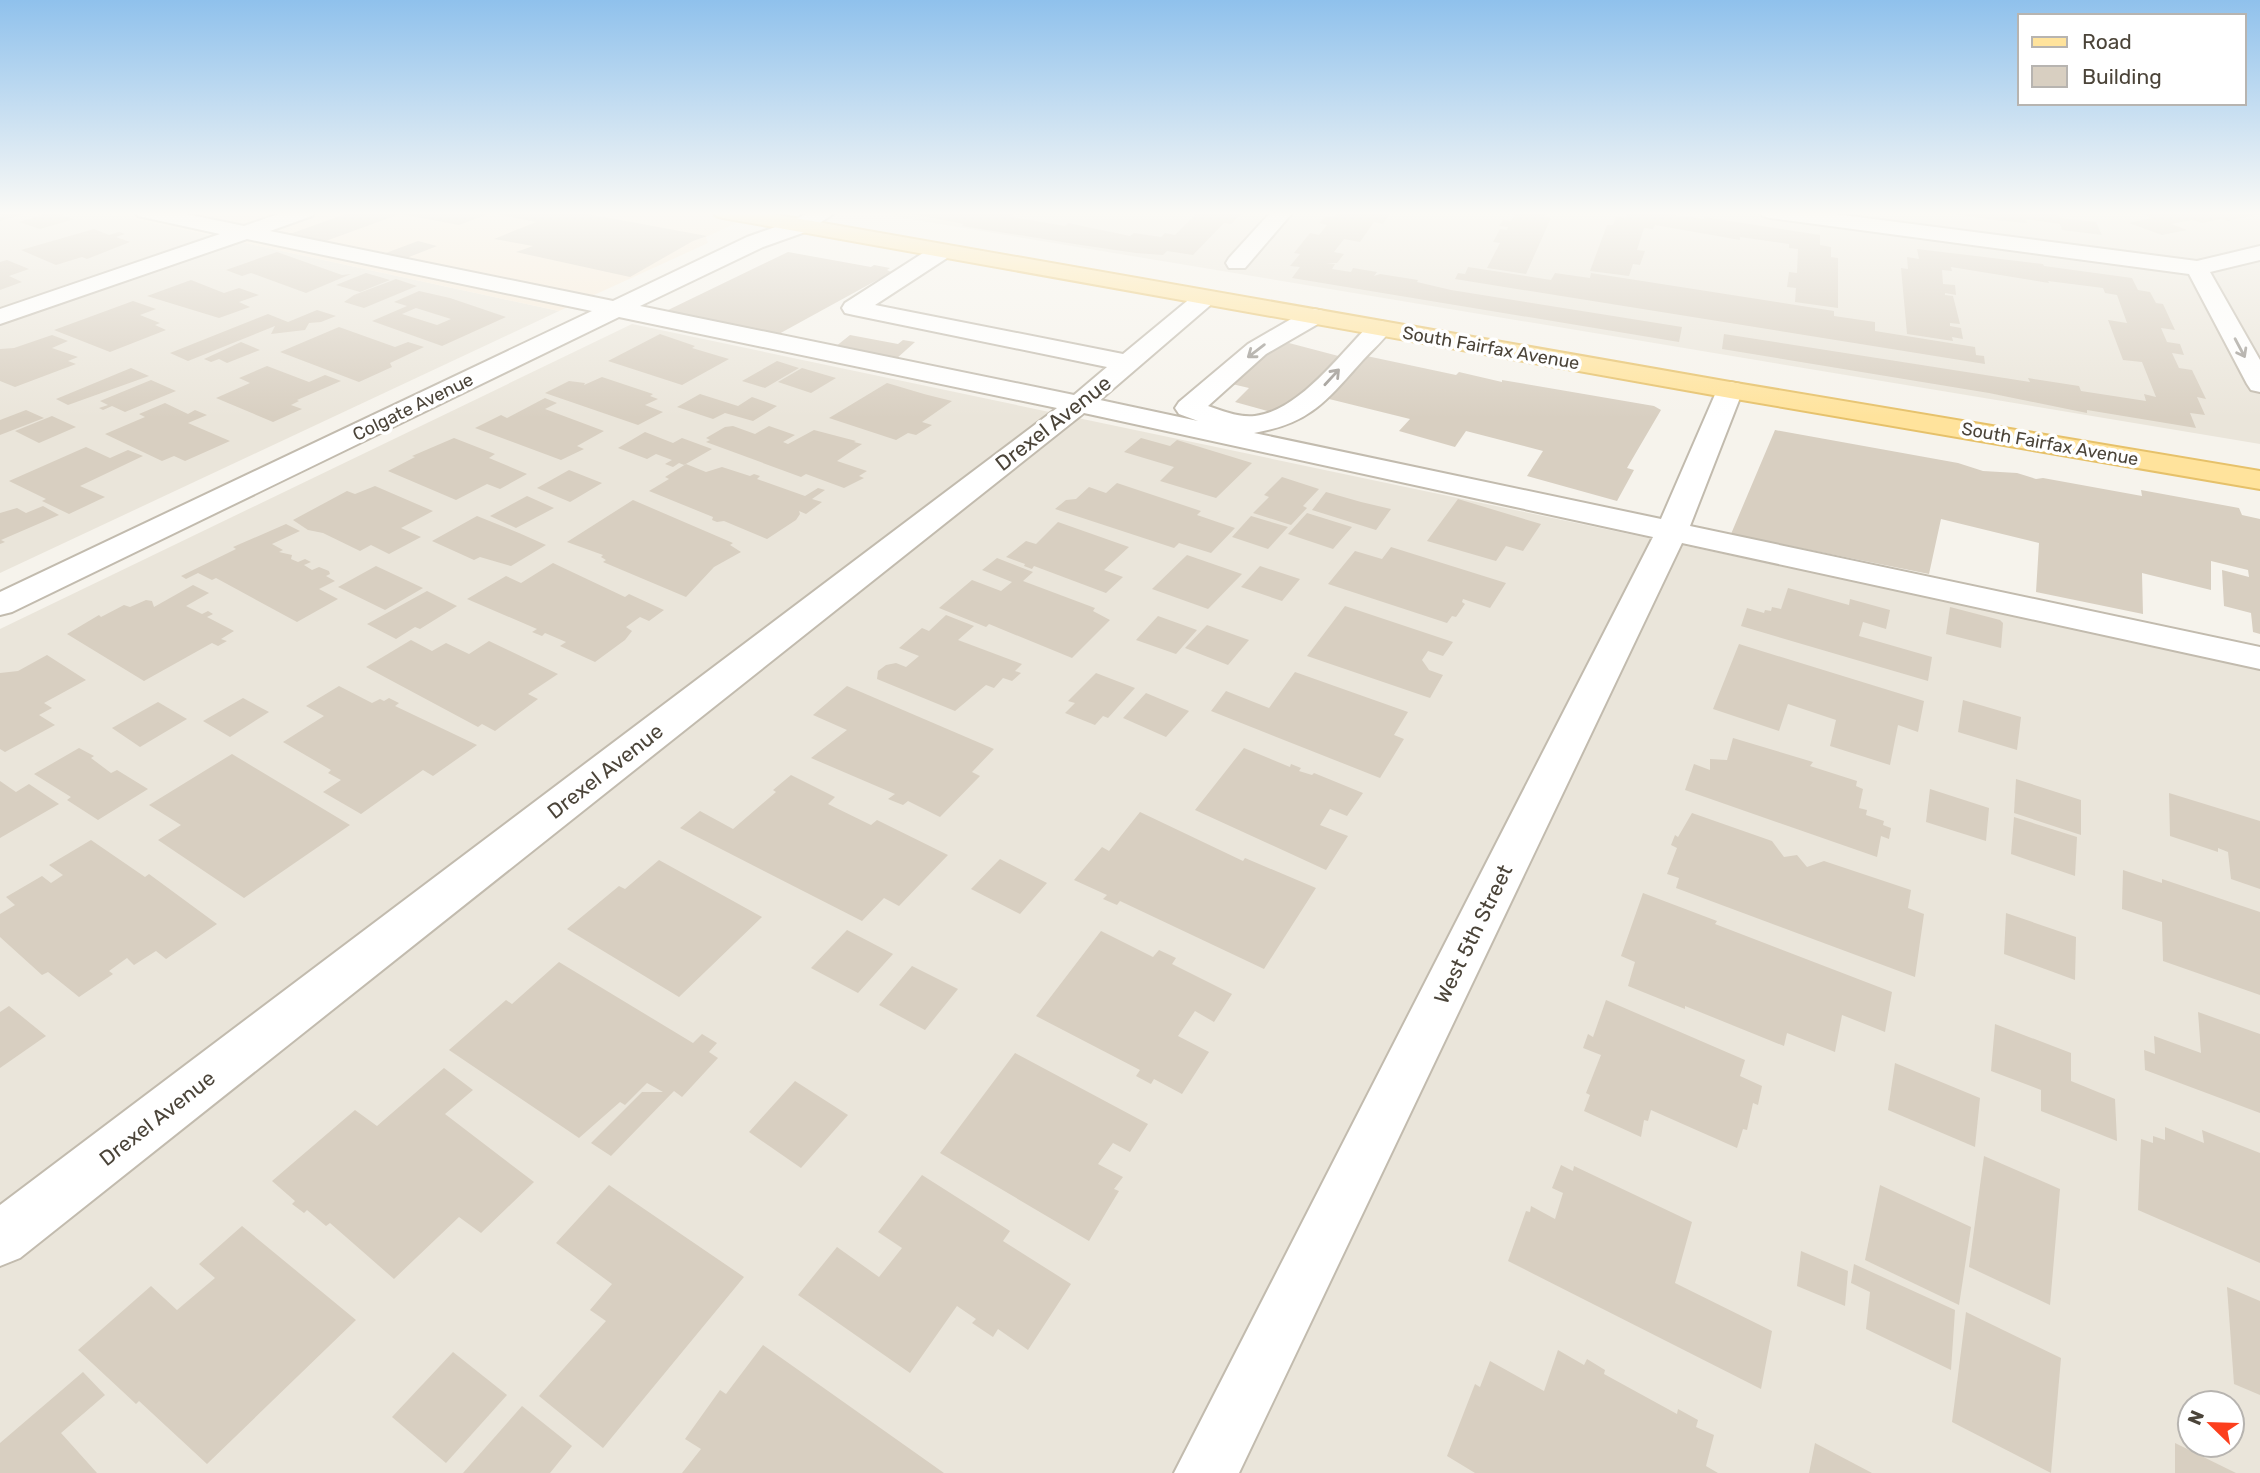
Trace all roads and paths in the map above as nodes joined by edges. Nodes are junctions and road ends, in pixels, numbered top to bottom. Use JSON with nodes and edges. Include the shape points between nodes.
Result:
{"nodes":[{"id":1,"x":106,"y":281,"type":"edge"},
{"id":2,"x":475,"y":281,"type":"edge"},
{"id":3,"x":676,"y":281,"type":"edge"},
{"id":4,"x":896,"y":281,"type":"edge"},
{"id":5,"x":1109,"y":281,"type":"edge"},
{"id":6,"x":2204,"y":281,"type":"edge"},
{"id":7,"x":1206,"y":298,"type":"junction"},
{"id":8,"x":616,"y":310,"type":"junction"},
{"id":9,"x":1314,"y":316,"type":"junction"},
{"id":10,"x":0,"y":317,"type":"edge"},
{"id":11,"x":1380,"y":328,"type":"junction"},
{"id":12,"x":1102,"y":384,"type":"junction"},
{"id":13,"x":2260,"y":384,"type":"edge"},
{"id":14,"x":1730,"y":390,"type":"junction"},
{"id":15,"x":1203,"y":420,"type":"junction"},
{"id":16,"x":2260,"y":480,"type":"edge"},
{"id":17,"x":1672,"y":531,"type":"junction"},
{"id":18,"x":0,"y":605,"type":"edge"},
{"id":19,"x":2260,"y":658,"type":"edge"},
{"id":20,"x":0,"y":1239,"type":"edge"},
{"id":21,"x":1206,"y":1473,"type":"edge"}],
"edges":[{"from":1,"to":10,"type":"street"},
{"from":2,"to":8,"type":"street"},
{"from":3,"to":8,"type":"street","name":"Colgate Avenue"},
{"from":4,"to":12,"type":"street","via":[[854,308]]},
{"from":5,"to":7,"type":"main road","name":"South Fairfax Avenue"},
{"from":6,"to":13,"type":"street","one_way":true},
{"from":7,"to":9,"type":"main road","name":"South Fairfax Avenue"},
{"from":7,"to":12,"type":"street","name":"Drexel Avenue"},
{"from":8,"to":12,"type":"street"},
{"from":8,"to":18,"type":"street","name":"Colgate Avenue"},
{"from":9,"to":11,"type":"main road","name":"South Fairfax Avenue"},
{"from":9,"to":15,"type":"street","one_way":true,"via":[[1257,349]]},
{"from":11,"to":14,"type":"main road","name":"South Fairfax Avenue"},
{"from":15,"to":11,"type":"street","one_way":true,"via":[[1252,427],[1289,417]]},
{"from":12,"to":15,"type":"street"},
{"from":12,"to":20,"type":"street","name":"Drexel Avenue"},
{"from":14,"to":16,"type":"main road","name":"South Fairfax Avenue"},
{"from":14,"to":17,"type":"street","name":"West 5th Street"},
{"from":15,"to":17,"type":"street"},
{"from":17,"to":19,"type":"street"},
{"from":17,"to":21,"type":"street","name":"West 5th Street"}]}
